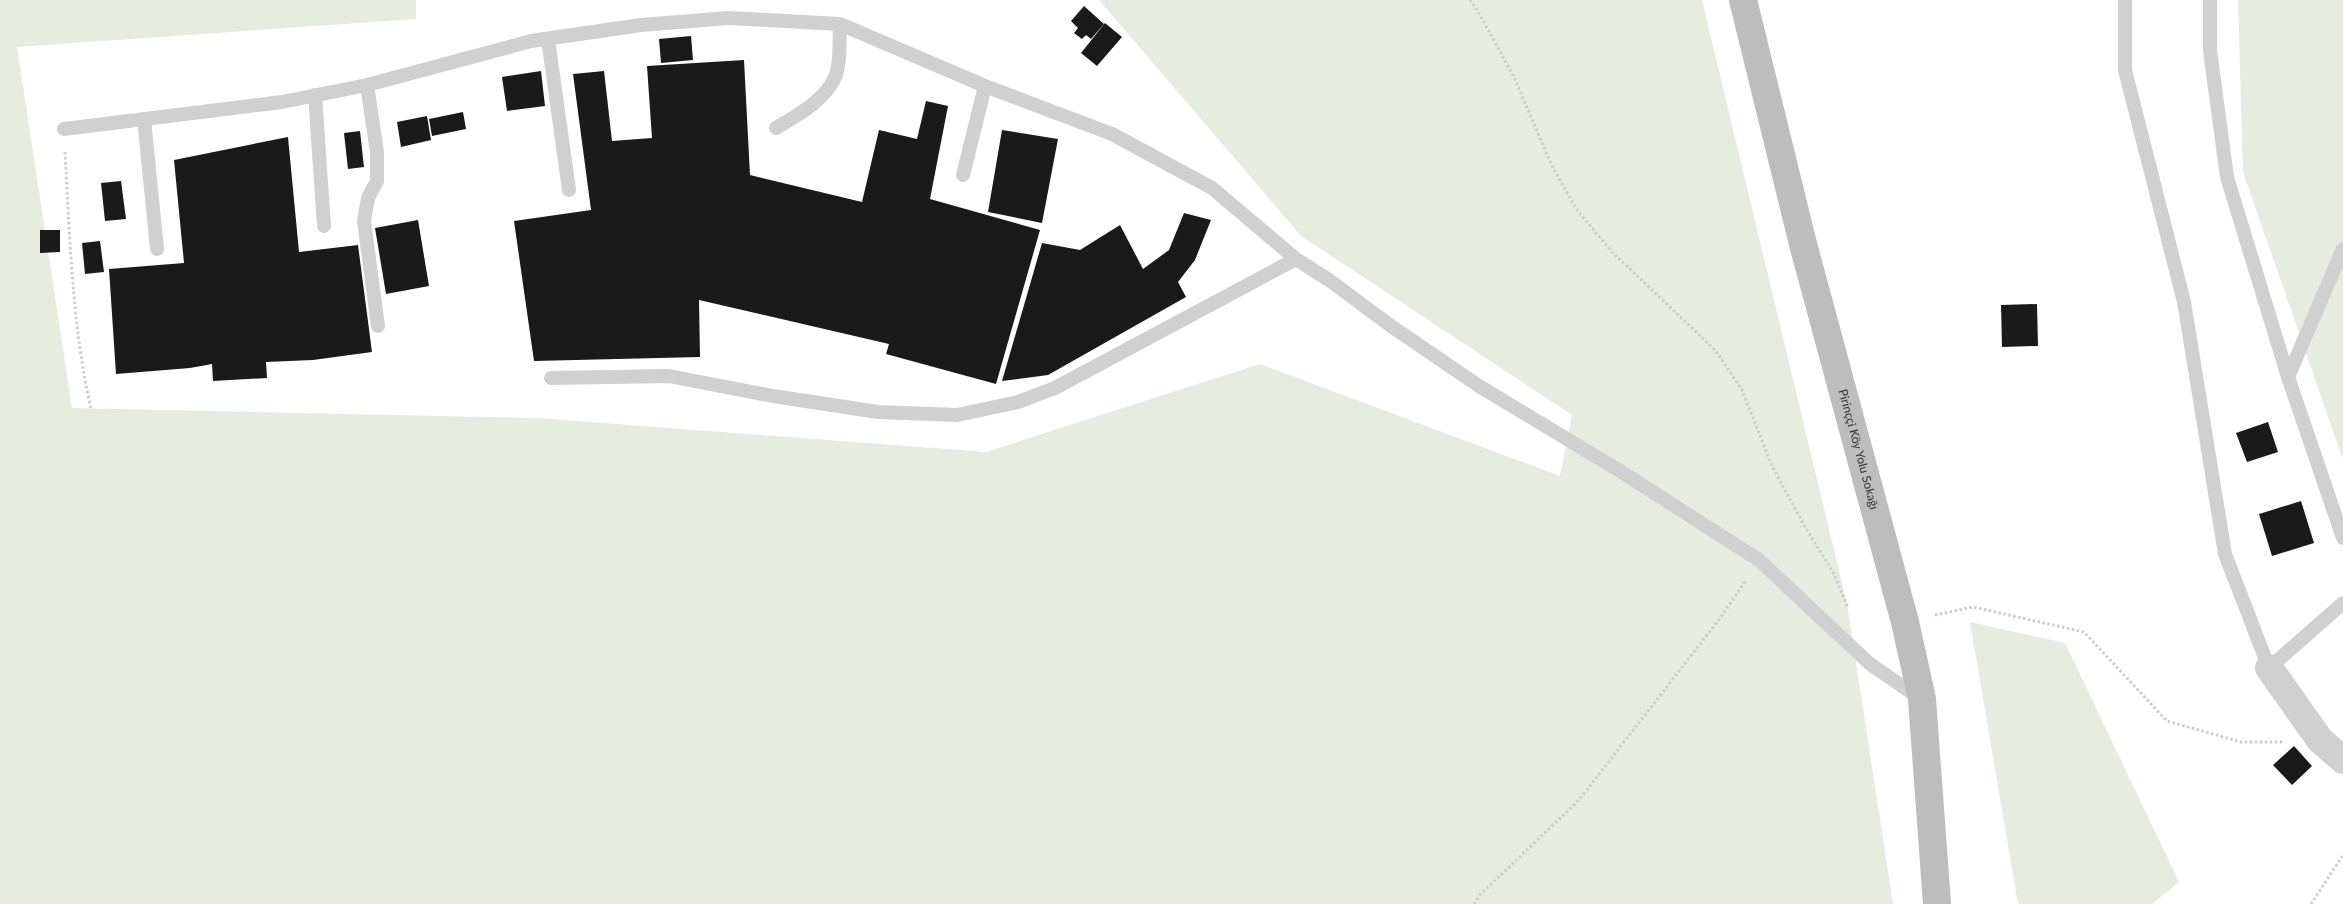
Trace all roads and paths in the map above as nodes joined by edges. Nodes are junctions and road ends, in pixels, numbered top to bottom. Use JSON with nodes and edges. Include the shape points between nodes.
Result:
{"nodes":[{"id":1,"x":1470,"y":0,"type":"edge"},
{"id":2,"x":1743,"y":0,"type":"edge"},
{"id":3,"x":2125,"y":0,"type":"edge"},
{"id":4,"x":2210,"y":0,"type":"edge"},
{"id":5,"x":840,"y":24,"type":"junction"},
{"id":6,"x":548,"y":39,"type":"junction"},
{"id":7,"x":367,"y":85,"type":"junction"},
{"id":8,"x":985,"y":86,"type":"junction"},
{"id":9,"x":315,"y":96,"type":"junction"},
{"id":10,"x":144,"y":119,"type":"junction"},
{"id":11,"x":776,"y":128,"type":"dead end"},
{"id":12,"x":64,"y":129,"type":"joint"},
{"id":13,"x":963,"y":175,"type":"dead end"},
{"id":14,"x":570,"y":190,"type":"dead end"},
{"id":15,"x":324,"y":226,"type":"dead end"},
{"id":16,"x":2343,"y":249,"type":"edge"},
{"id":17,"x":157,"y":250,"type":"dead end"},
{"id":18,"x":1296,"y":258,"type":"junction"},
{"id":19,"x":378,"y":326,"type":"dead end"},
{"id":20,"x":2288,"y":377,"type":"junction"},
{"id":21,"x":551,"y":378,"type":"dead end"},
{"id":22,"x":90,"y":409,"type":"dead end"},
{"id":23,"x":2343,"y":538,"type":"edge"},
{"id":24,"x":1759,"y":560,"type":"junction"},
{"id":25,"x":2343,"y":603,"type":"edge"},
{"id":26,"x":1848,"y":610,"type":"dead end"},
{"id":27,"x":1905,"y":622,"type":"junction"},
{"id":28,"x":2269,"y":668,"type":"junction"},
{"id":29,"x":1922,"y":699,"type":"junction"},
{"id":30,"x":2320,"y":740,"type":"junction"},
{"id":31,"x":2343,"y":760,"type":"edge"},
{"id":32,"x":2343,"y":855,"type":"edge"},
{"id":33,"x":1474,"y":904,"type":"edge"},
{"id":34,"x":1937,"y":904,"type":"edge"},
{"id":35,"x":2311,"y":904,"type":"edge"}],
"edges":[{"from":1,"to":26,"type":"path","via":[[1514,77],[1551,164],[1577,210],[1612,252],[1715,350],[1742,390],[1772,466],[1834,574]]},
{"from":2,"to":27,"type":"main road","name":"Pirinççi Köy Yolu Sokağı","via":[[1803,244]]},
{"from":3,"to":28,"type":"lane","via":[[2124,70],[2184,302],[2225,554]]},
{"from":4,"to":20,"type":"lane","via":[[2210,50],[2227,177]]},
{"from":5,"to":6,"type":"lane","via":[[729,18],[641,25]]},
{"from":5,"to":8,"type":"lane"},
{"from":5,"to":11,"type":"lane","via":[[836,74],[828,89],[814,104]]},
{"from":6,"to":7,"type":"lane"},
{"from":6,"to":14,"type":"lane"},
{"from":7,"to":9,"type":"lane"},
{"from":7,"to":19,"type":"lane","via":[[377,152],[376,181],[368,198],[364,221]]},
{"from":8,"to":13,"type":"lane"},
{"from":8,"to":18,"type":"lane","via":[[1112,134],[1212,188]]},
{"from":9,"to":10,"type":"lane"},
{"from":9,"to":15,"type":"lane"},
{"from":10,"to":12,"type":"lane"},
{"from":10,"to":17,"type":"lane"},
{"from":12,"to":22,"type":"path","via":[[72,275],[82,370]]},
{"from":16,"to":20,"type":"lane"},
{"from":18,"to":21,"type":"lane","via":[[1055,388],[1018,402],[957,415],[878,412],[669,376]]},
{"from":18,"to":24,"type":"lane","via":[[1479,386]]},
{"from":20,"to":23,"type":"lane"},
{"from":24,"to":29,"type":"lane","via":[[1870,664]]},
{"from":24,"to":33,"type":"path","via":[[1721,617],[1579,800]]},
{"from":25,"to":28,"type":"lane"},
{"from":27,"to":29,"type":"main road","name":"Pirinççi Köy Yolu Sokağı"},
{"from":27,"to":30,"type":"path","via":[[1972,607],[2084,632],[2167,721],[2241,742]]},
{"from":28,"to":30,"type":"street"},
{"from":29,"to":34,"type":"main road","name":"Pirinççi Köy Yolu Sokağı"},
{"from":30,"to":31,"type":"street"},
{"from":32,"to":35,"type":"path"}]}
